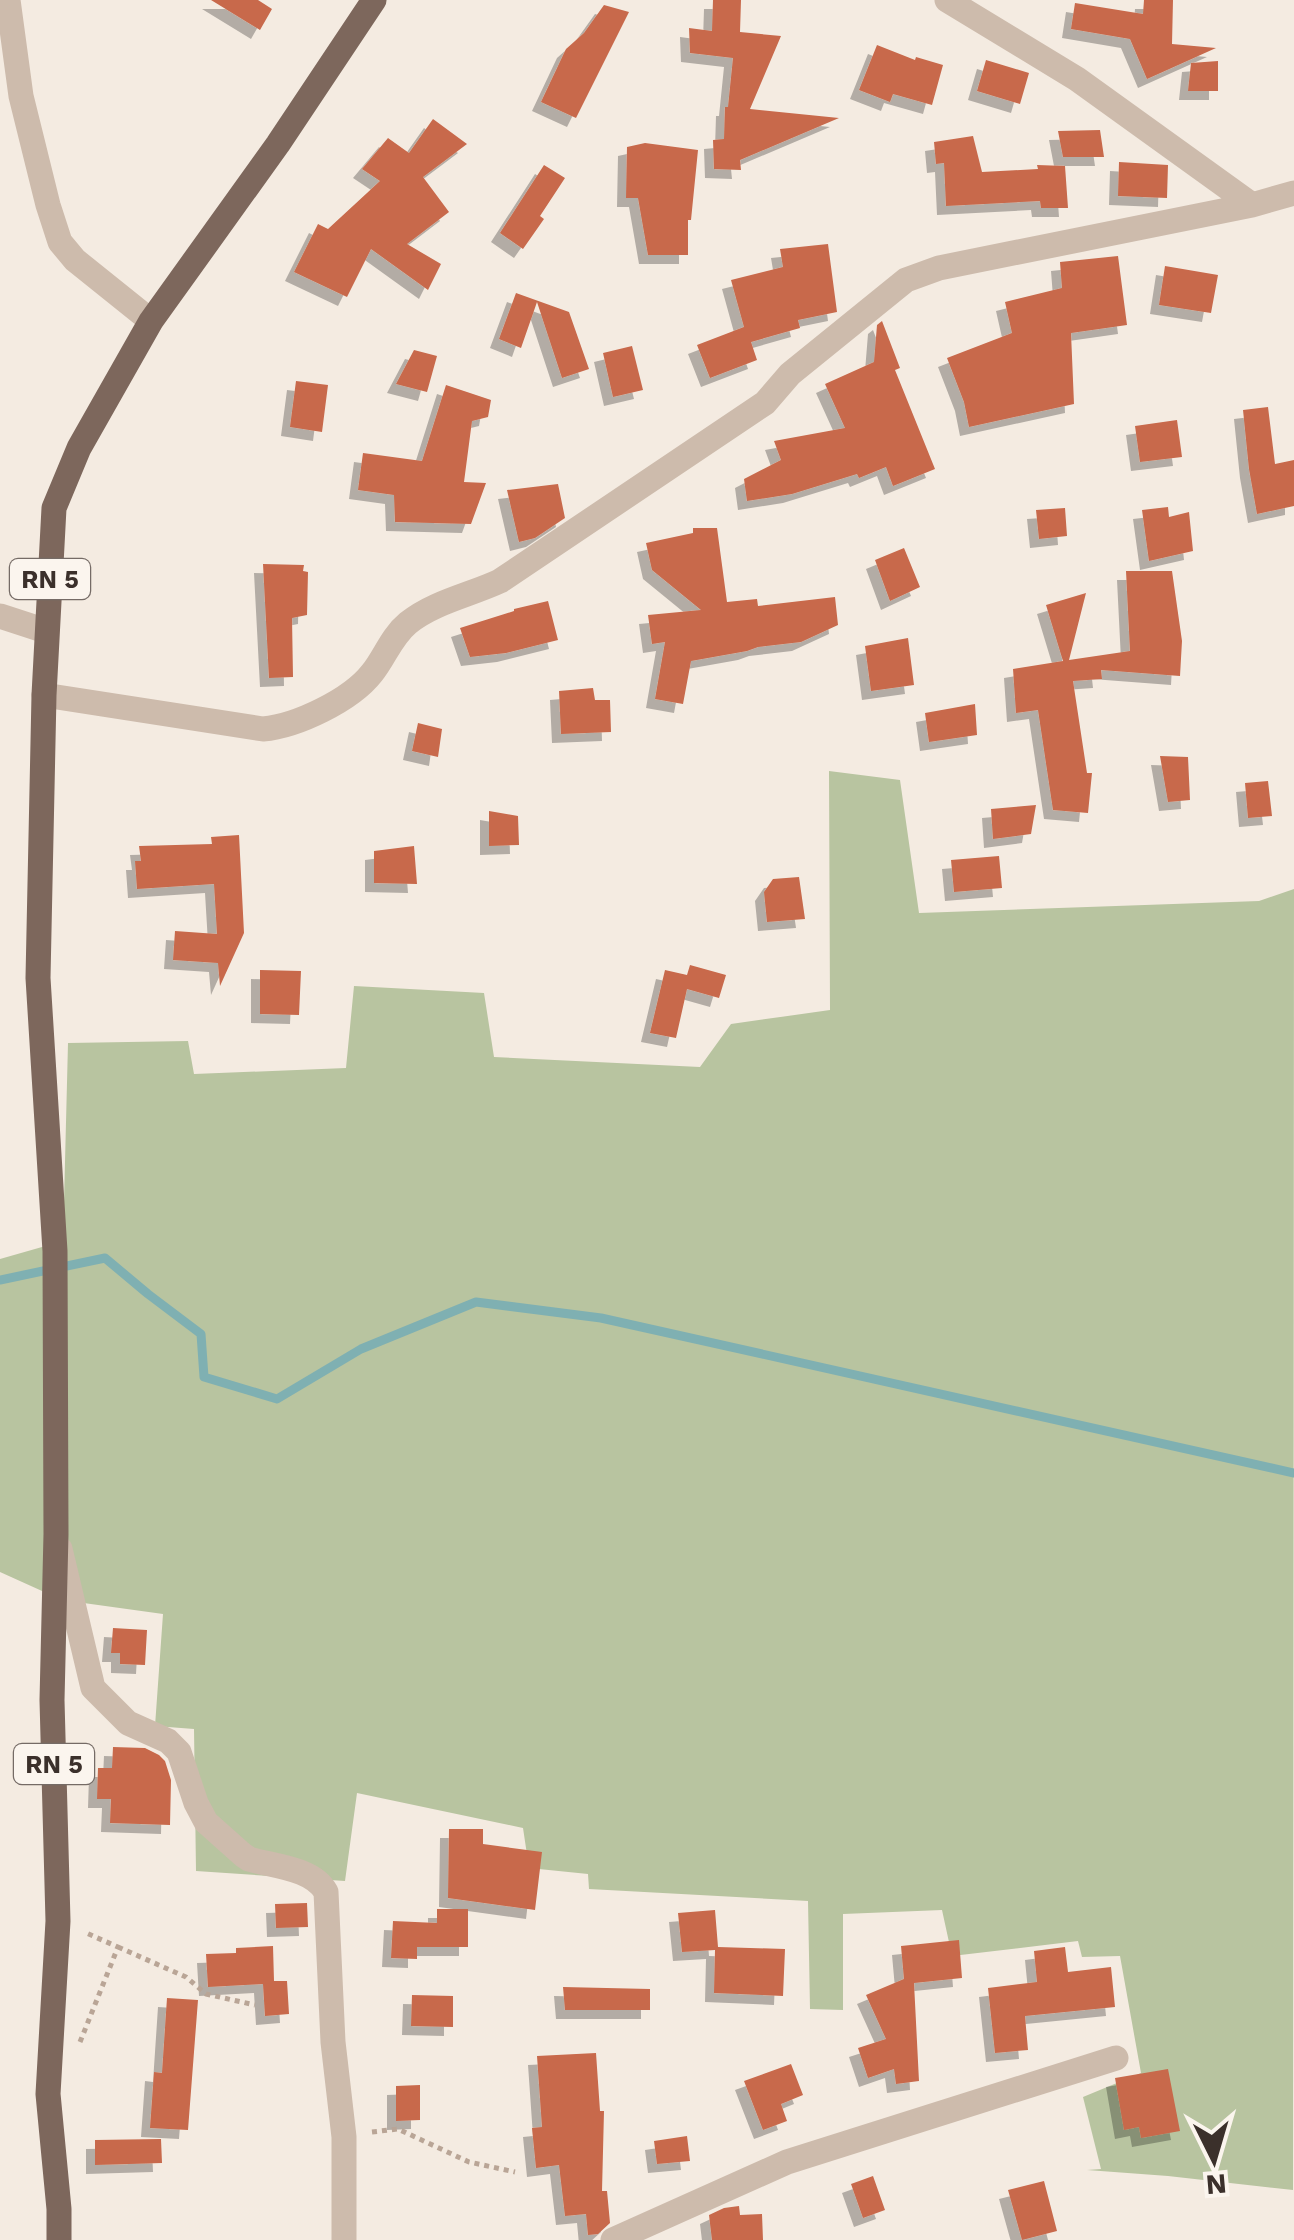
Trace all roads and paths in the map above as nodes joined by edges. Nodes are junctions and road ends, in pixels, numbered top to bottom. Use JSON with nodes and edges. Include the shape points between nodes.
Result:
{"nodes":[{"id":1,"x":8,"y":0,"type":"edge"},
{"id":2,"x":374,"y":0,"type":"edge"},
{"id":3,"x":947,"y":0,"type":"edge"},
{"id":4,"x":1294,"y":193,"type":"edge"},
{"id":5,"x":1252,"y":205,"type":"junction"},
{"id":6,"x":151,"y":321,"type":"junction"},
{"id":7,"x":0,"y":616,"type":"edge"},
{"id":8,"x":46,"y":631,"type":"junction"},
{"id":9,"x":44,"y":695,"type":"junction"},
{"id":10,"x":56,"y":1534,"type":"junction"},
{"id":11,"x":58,"y":1922,"type":"junction"},
{"id":12,"x":118,"y":1947,"type":"junction"},
{"id":13,"x":255,"y":2005,"type":"dead end"},
{"id":14,"x":77,"y":2050,"type":"dead end"},
{"id":15,"x":1116,"y":2058,"type":"dead end"},
{"id":16,"x":344,"y":2137,"type":"junction"},
{"id":17,"x":515,"y":2172,"type":"dead end"},
{"id":18,"x":59,"y":2240,"type":"edge"},
{"id":19,"x":344,"y":2240,"type":"edge"},
{"id":20,"x":613,"y":2240,"type":"edge"}],
"edges":[{"from":1,"to":6,"type":"street","via":[[21,96],[60,242]]},
{"from":2,"to":6,"type":"main road","number":"RN 5"},
{"from":3,"to":5,"type":"street","via":[[1077,79]]},
{"from":4,"to":5,"type":"street"},
{"from":5,"to":9,"type":"street","via":[[906,280],[765,402],[500,582],[410,621],[362,686],[294,723],[264,729]]},
{"from":6,"to":8,"type":"main road","number":"RN 5","via":[[79,448],[54,508]]},
{"from":7,"to":8,"type":"street"},
{"from":8,"to":9,"type":"main road","number":"RN 5"},
{"from":9,"to":10,"type":"main road","number":"RN 5","via":[[38,978],[55,1251]]},
{"from":10,"to":11,"type":"main road","number":"RN 5"},
{"from":10,"to":16,"type":"street","via":[[93,1688],[128,1723],[174,1744],[206,1822],[243,1855],[307,1874],[323,1886]]},
{"from":11,"to":12,"type":"path"},
{"from":11,"to":18,"type":"main road","number":"RN 5","via":[[48,2094]]},
{"from":12,"to":13,"type":"path","via":[[186,1977],[206,1994]]},
{"from":12,"to":14,"type":"path"},
{"from":15,"to":20,"type":"street","via":[[787,2162]]},
{"from":16,"to":17,"type":"path","via":[[398,2128],[470,2162]]},
{"from":16,"to":19,"type":"street"}]}
